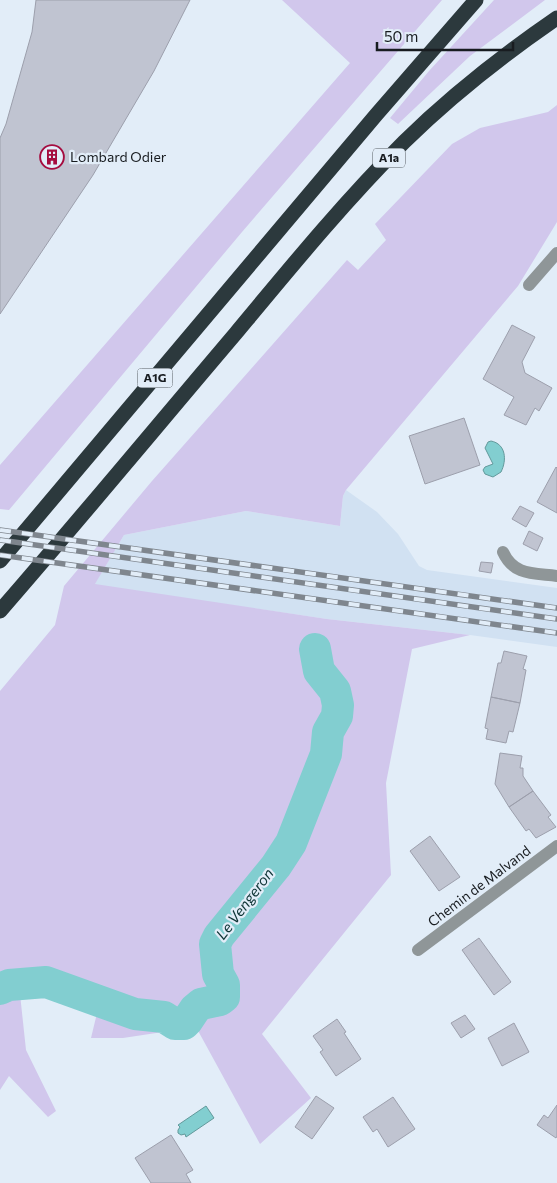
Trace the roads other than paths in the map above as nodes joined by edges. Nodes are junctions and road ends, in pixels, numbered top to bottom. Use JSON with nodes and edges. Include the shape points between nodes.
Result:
{"nodes":[{"id":1,"x":476,"y":0,"type":"edge"},
{"id":2,"x":557,"y":18,"type":"edge"},
{"id":3,"x":336,"y":215,"type":"joint"},
{"id":4,"x":557,"y":253,"type":"edge"},
{"id":5,"x":529,"y":285,"type":"dead end"},
{"id":6,"x":503,"y":552,"type":"dead end"},
{"id":7,"x":0,"y":561,"type":"edge"},
{"id":8,"x":557,"y":576,"type":"edge"},
{"id":9,"x":0,"y":612,"type":"edge"},
{"id":10,"x":557,"y":846,"type":"edge"},
{"id":11,"x":418,"y":950,"type":"dead end"}],
"edges":[{"from":1,"to":7,"type":"highway","number":"A1G"},
{"from":2,"to":3,"type":"highway","number":"A1a","via":[[444,105]]},
{"from":3,"to":9,"type":"highway","number":"A1G"},
{"from":4,"to":5,"type":"street"},
{"from":6,"to":8,"type":"street","via":[[518,570]]},
{"from":10,"to":11,"type":"street","name":"Chemin de Malvand"}]}
